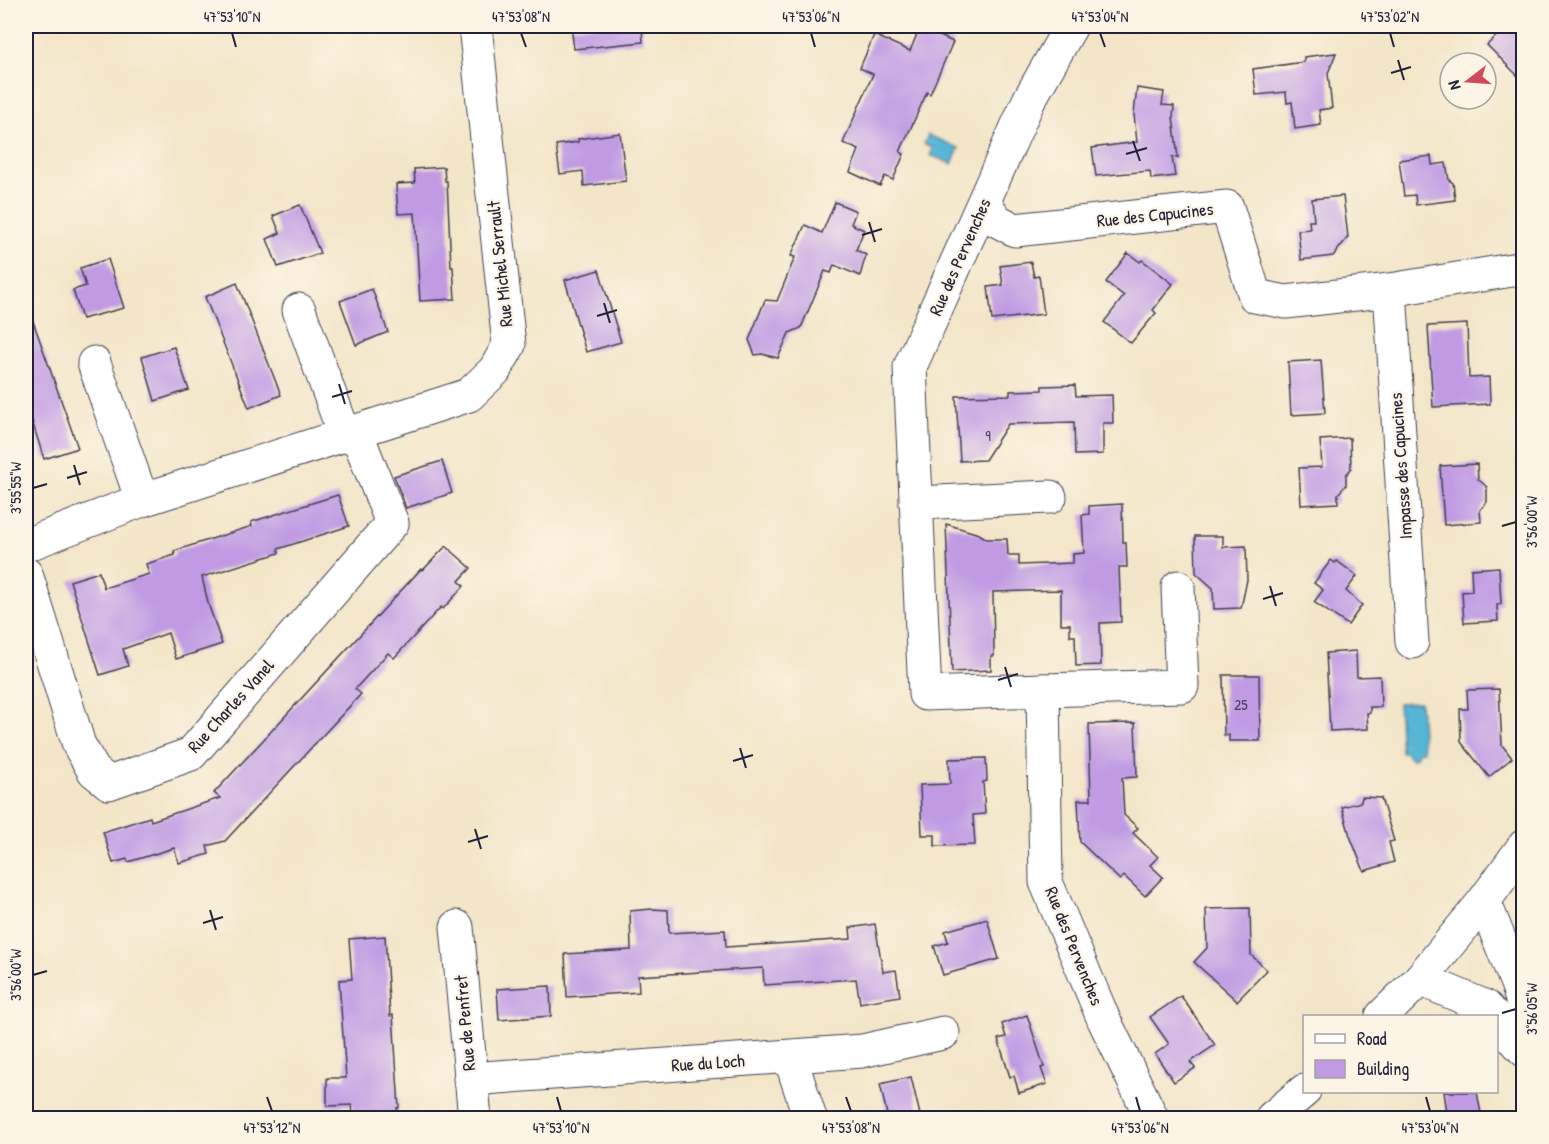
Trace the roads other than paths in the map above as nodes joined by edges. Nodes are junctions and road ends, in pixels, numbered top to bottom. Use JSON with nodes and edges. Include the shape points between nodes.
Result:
{"nodes":[{"id":1,"x":475,"y":26,"type":"edge"},
{"id":2,"x":1071,"y":26,"type":"edge"},
{"id":3,"x":984,"y":203,"type":"junction"},
{"id":4,"x":1524,"y":268,"type":"edge"},
{"id":5,"x":1390,"y":290,"type":"junction"},
{"id":6,"x":299,"y":310,"type":"dead end"},
{"id":7,"x":94,"y":363,"type":"dead end"},
{"id":8,"x":351,"y":434,"type":"junction"},
{"id":9,"x":1050,"y":497,"type":"dead end"},
{"id":10,"x":142,"y":500,"type":"junction"},
{"id":11,"x":916,"y":503,"type":"junction"},
{"id":12,"x":26,"y":545,"type":"edge"},
{"id":13,"x":26,"y":574,"type":"edge"},
{"id":14,"x":1178,"y":587,"type":"dead end"},
{"id":15,"x":1412,"y":642,"type":"dead end"},
{"id":16,"x":1043,"y":690,"type":"junction"},
{"id":17,"x":1524,"y":846,"type":"edge"},
{"id":18,"x":1484,"y":901,"type":"junction"},
{"id":19,"x":457,"y":927,"type":"dead end"},
{"id":20,"x":1420,"y":979,"type":"junction"},
{"id":21,"x":1524,"y":1008,"type":"edge"},
{"id":22,"x":1384,"y":1015,"type":"edge"},
{"id":23,"x":1493,"y":1015,"type":"edge"},
{"id":24,"x":1498,"y":1021,"type":"edge"},
{"id":25,"x":943,"y":1033,"type":"dead end"},
{"id":26,"x":1524,"y":1050,"type":"edge"},
{"id":27,"x":790,"y":1057,"type":"junction"},
{"id":28,"x":470,"y":1079,"type":"junction"},
{"id":29,"x":1303,"y":1093,"type":"edge"},
{"id":30,"x":475,"y":1119,"type":"edge"},
{"id":31,"x":810,"y":1119,"type":"edge"},
{"id":32,"x":1152,"y":1119,"type":"edge"},
{"id":33,"x":1272,"y":1119,"type":"edge"}],
"edges":[{"from":1,"to":8,"type":"street","name":"Rue Michel Serrault","via":[[509,345],[495,370],[469,395]]},
{"from":2,"to":3,"type":"street","name":"Rue des Pervenches","via":[[1029,100]]},
{"from":3,"to":5,"type":"street","name":"Rue des Capucines","via":[[996,220],[1014,230],[1227,207],[1255,296],[1286,302]]},
{"from":3,"to":11,"type":"street","name":"Rue des Pervenches","via":[[910,367]]},
{"from":4,"to":5,"type":"street","name":"Rue des Capucines"},
{"from":5,"to":15,"type":"street","name":"Impasse des Capucines"},
{"from":6,"to":8,"type":"street"},
{"from":7,"to":10,"type":"street"},
{"from":8,"to":10,"type":"street","name":"Rue Michel Serrault"},
{"from":8,"to":13,"type":"street","name":"Rue Charles Vanel","via":[[392,524],[191,754],[109,783],[94,771],[79,746]]},
{"from":9,"to":11,"type":"street"},
{"from":10,"to":12,"type":"street","name":"Rue Michel Serrault"},
{"from":11,"to":16,"type":"street","name":"Rue des Pervenches","via":[[925,694]]},
{"from":14,"to":16,"type":"street","name":"Rue des Pervenches","via":[[1182,686]]},
{"from":16,"to":32,"type":"street","name":"Rue des Pervenches","via":[[1046,882],[1104,1020]]},
{"from":17,"to":18,"type":"street"},
{"from":18,"to":20,"type":"street"},
{"from":18,"to":21,"type":"street"},
{"from":19,"to":28,"type":"street","name":"Rue de Penfret"},
{"from":20,"to":22,"type":"street"},
{"from":20,"to":23,"type":"street","via":[[1486,1007]]},
{"from":24,"to":26,"type":"street"},
{"from":25,"to":27,"type":"street","name":"Rue du Loch","via":[[862,1051]]},
{"from":27,"to":28,"type":"street","name":"Rue du Loch"},
{"from":27,"to":31,"type":"street"},
{"from":28,"to":30,"type":"street","name":"Rue de Penfret"},
{"from":29,"to":33,"type":"street"}]}
